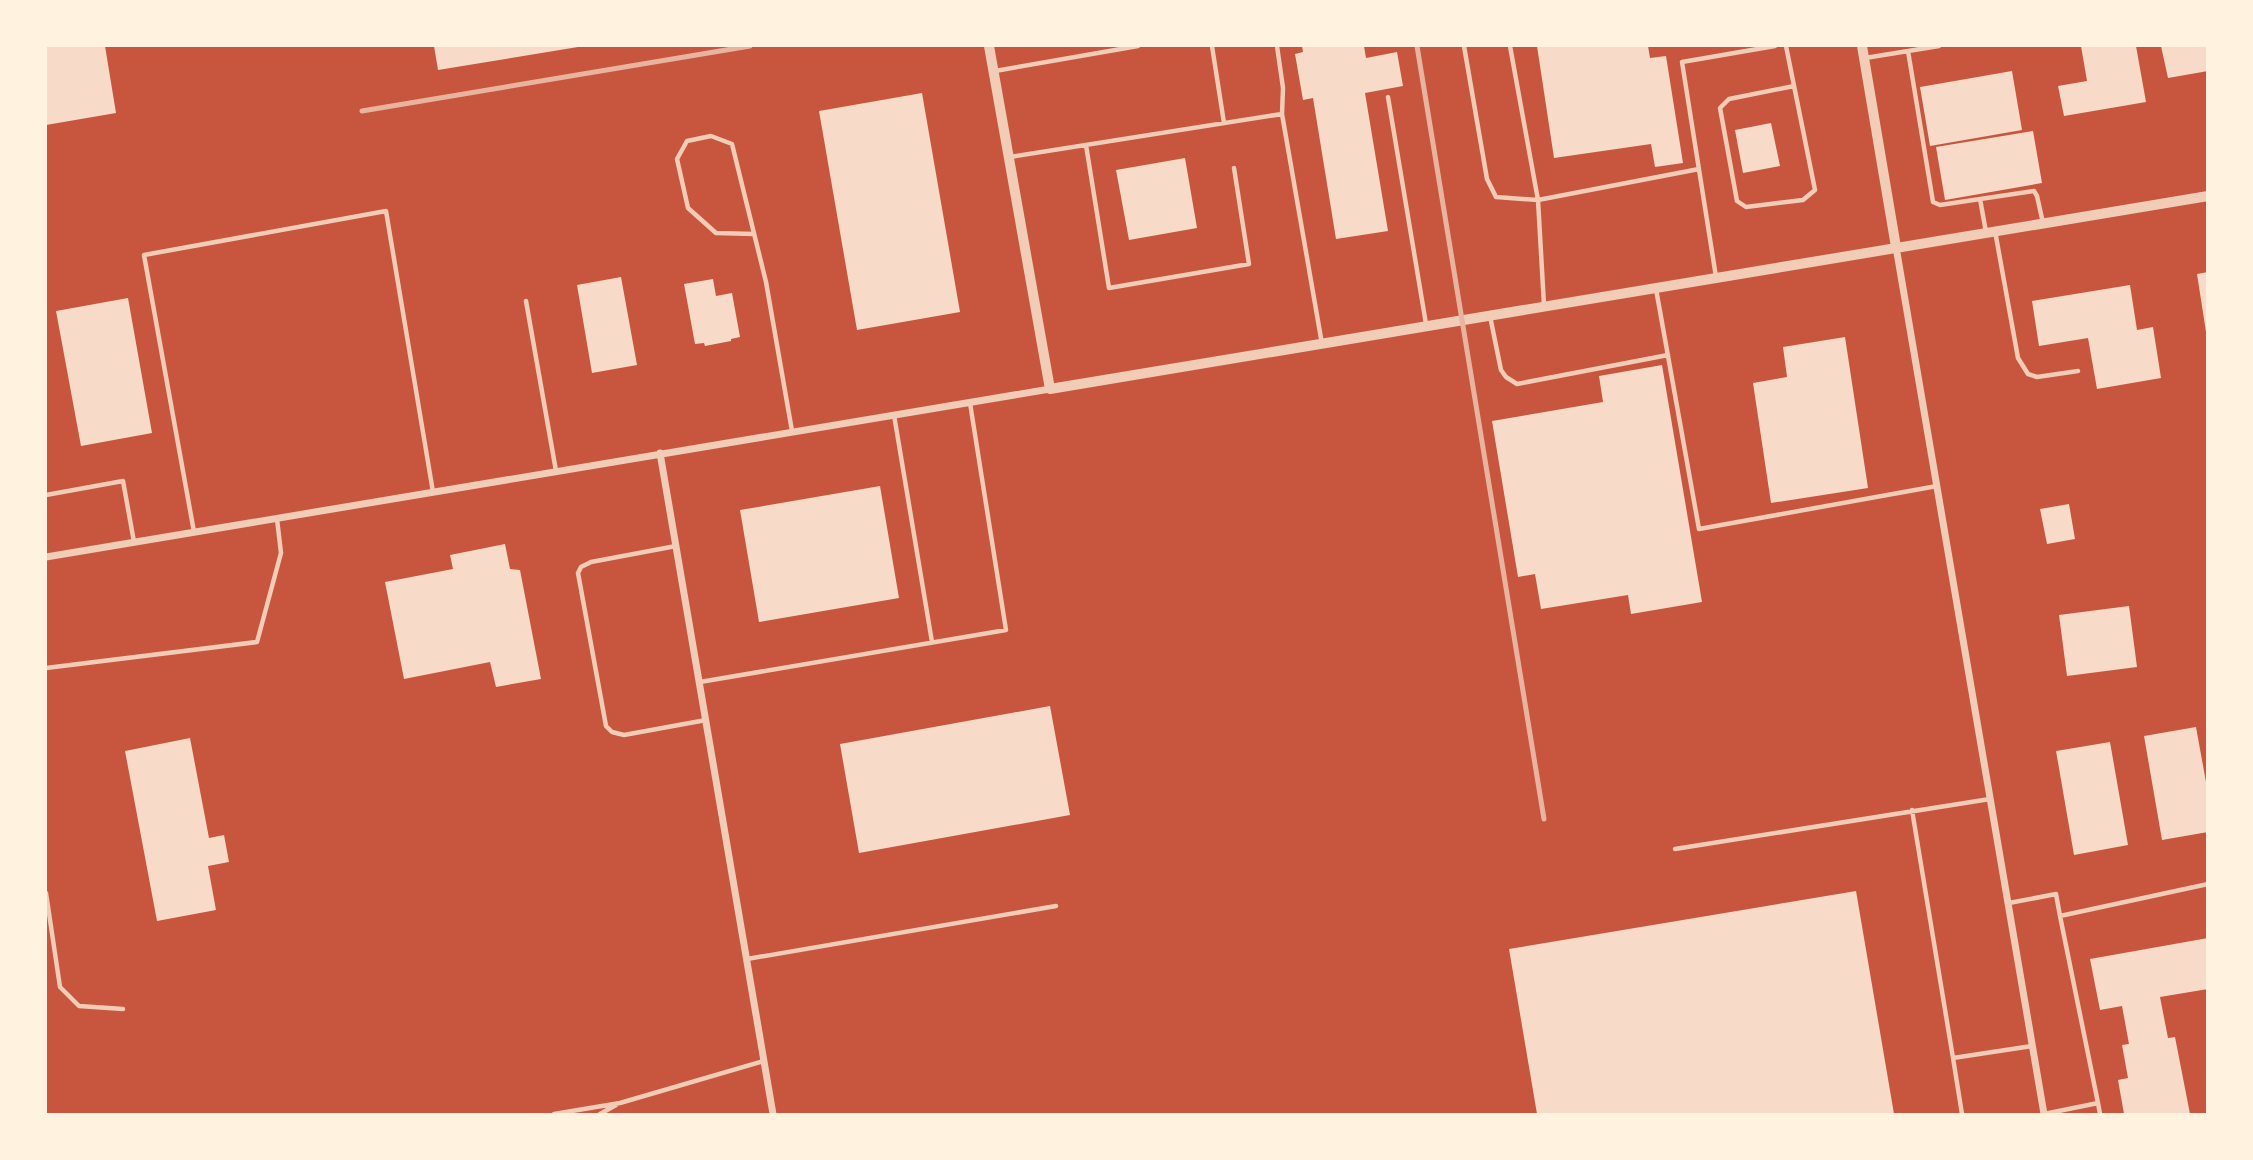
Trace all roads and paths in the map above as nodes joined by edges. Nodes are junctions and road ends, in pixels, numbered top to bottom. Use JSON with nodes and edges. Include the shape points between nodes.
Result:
{"nodes":[{"id":1,"x":989,"y":46,"type":"edge"},
{"id":2,"x":1138,"y":46,"type":"edge"},
{"id":3,"x":1212,"y":46,"type":"edge"},
{"id":4,"x":1277,"y":46,"type":"edge"},
{"id":5,"x":1464,"y":46,"type":"edge"},
{"id":6,"x":1510,"y":46,"type":"edge"},
{"id":7,"x":1775,"y":46,"type":"edge"},
{"id":8,"x":1786,"y":46,"type":"edge"},
{"id":9,"x":1862,"y":46,"type":"edge"},
{"id":10,"x":1939,"y":46,"type":"edge"},
{"id":11,"x":1920,"y":47,"type":"edge"},
{"id":12,"x":1908,"y":51,"type":"junction"},
{"id":13,"x":1864,"y":58,"type":"junction"},
{"id":14,"x":994,"y":71,"type":"junction"},
{"id":15,"x":1794,"y":86,"type":"junction"},
{"id":16,"x":1388,"y":97,"type":"dead end"},
{"id":17,"x":1282,"y":114,"type":"junction"},
{"id":18,"x":1224,"y":123,"type":"junction"},
{"id":19,"x":1086,"y":145,"type":"junction"},
{"id":20,"x":1009,"y":157,"type":"junction"},
{"id":21,"x":1234,"y":168,"type":"dead end"},
{"id":22,"x":1699,"y":169,"type":"junction"},
{"id":23,"x":2207,"y":196,"type":"edge"},
{"id":24,"x":1980,"y":199,"type":"junction"},
{"id":25,"x":1538,"y":200,"type":"junction"},
{"id":26,"x":2043,"y":223,"type":"junction"},
{"id":27,"x":1990,"y":231,"type":"junction"},
{"id":28,"x":754,"y":234,"type":"junction"},
{"id":29,"x":1896,"y":247,"type":"junction"},
{"id":30,"x":1717,"y":277,"type":"junction"},
{"id":31,"x":1655,"y":287,"type":"junction"},
{"id":32,"x":526,"y":301,"type":"dead end"},
{"id":33,"x":1544,"y":306,"type":"junction"},
{"id":34,"x":1490,"y":315,"type":"junction"},
{"id":35,"x":1426,"y":326,"type":"junction"},
{"id":36,"x":1322,"y":344,"type":"junction"},
{"id":37,"x":1668,"y":355,"type":"junction"},
{"id":38,"x":2078,"y":371,"type":"dead end"},
{"id":39,"x":1050,"y":388,"type":"junction"},
{"id":40,"x":970,"y":403,"type":"junction"},
{"id":41,"x":894,"y":415,"type":"junction"},
{"id":42,"x":792,"y":431,"type":"junction"},
{"id":43,"x":660,"y":453,"type":"junction"},
{"id":44,"x":556,"y":471,"type":"junction"},
{"id":45,"x":1937,"y":486,"type":"junction"},
{"id":46,"x":433,"y":492,"type":"junction"},
{"id":47,"x":46,"y":495,"type":"edge"},
{"id":48,"x":277,"y":518,"type":"junction"},
{"id":49,"x":194,"y":532,"type":"junction"},
{"id":50,"x":134,"y":542,"type":"junction"},
{"id":51,"x":676,"y":546,"type":"junction"},
{"id":52,"x":46,"y":557,"type":"edge"},
{"id":53,"x":932,"y":642,"type":"junction"},
{"id":54,"x":46,"y":668,"type":"edge"},
{"id":55,"x":699,"y":682,"type":"junction"},
{"id":56,"x":706,"y":720,"type":"junction"},
{"id":57,"x":1990,"y":799,"type":"junction"},
{"id":58,"x":1912,"y":810,"type":"junction"},
{"id":59,"x":1675,"y":849,"type":"dead end"},
{"id":60,"x":2207,"y":884,"type":"edge"},
{"id":61,"x":46,"y":893,"type":"edge"},
{"id":62,"x":2008,"y":903,"type":"junction"},
{"id":63,"x":1055,"y":906,"type":"dead end"},
{"id":64,"x":2060,"y":916,"type":"junction"},
{"id":65,"x":747,"y":960,"type":"junction"},
{"id":66,"x":123,"y":1009,"type":"dead end"},
{"id":67,"x":2032,"y":1046,"type":"junction"},
{"id":68,"x":1952,"y":1058,"type":"junction"},
{"id":69,"x":764,"y":1061,"type":"junction"},
{"id":70,"x":620,"y":1103,"type":"junction"},
{"id":71,"x":2098,"y":1103,"type":"junction"},
{"id":72,"x":2044,"y":1114,"type":"edge"},
{"id":73,"x":554,"y":1115,"type":"edge"},
{"id":74,"x":600,"y":1115,"type":"edge"},
{"id":75,"x":773,"y":1115,"type":"edge"},
{"id":76,"x":1962,"y":1115,"type":"edge"},
{"id":77,"x":2100,"y":1115,"type":"edge"}],
"edges":[{"from":1,"to":14,"type":"street"},
{"from":2,"to":14,"type":"lane"},
{"from":3,"to":18,"type":"lane"},
{"from":4,"to":17,"type":"lane"},
{"from":5,"to":25,"type":"lane","via":[[1487,179],[1496,197]]},
{"from":6,"to":25,"type":"lane"},
{"from":7,"to":22,"type":"lane","via":[[1682,62]]},
{"from":8,"to":15,"type":"lane"},
{"from":9,"to":13,"type":"street"},
{"from":10,"to":11,"type":"lane"},
{"from":11,"to":12,"type":"lane"},
{"from":12,"to":13,"type":"lane"},
{"from":12,"to":24,"type":"lane","via":[[1933,202]]},
{"from":13,"to":29,"type":"street"},
{"from":14,"to":20,"type":"street"},
{"from":15,"to":15,"type":"lane","via":[[1815,190],[1804,200],[1746,207],[1737,201],[1720,108],[1729,99]]},
{"from":16,"to":35,"type":"lane"},
{"from":17,"to":18,"type":"lane"},
{"from":17,"to":36,"type":"lane"},
{"from":18,"to":19,"type":"lane"},
{"from":19,"to":20,"type":"lane"},
{"from":19,"to":21,"type":"lane","via":[[1109,288],[1249,264]]},
{"from":20,"to":39,"type":"street"},
{"from":22,"to":25,"type":"lane"},
{"from":22,"to":30,"type":"lane"},
{"from":23,"to":26,"type":"street"},
{"from":24,"to":26,"type":"lane","via":[[2034,191]]},
{"from":24,"to":27,"type":"lane"},
{"from":25,"to":33,"type":"lane"},
{"from":26,"to":27,"type":"street"},
{"from":27,"to":29,"type":"street"},
{"from":27,"to":38,"type":"lane","via":[[2018,358],[2028,374],[2037,377]]},
{"from":28,"to":28,"type":"lane","via":[[732,145],[711,136],[687,141],[677,159],[688,208],[716,233]]},
{"from":28,"to":42,"type":"lane"},
{"from":29,"to":30,"type":"street"},
{"from":29,"to":45,"type":"street"},
{"from":30,"to":31,"type":"street"},
{"from":31,"to":33,"type":"street"},
{"from":31,"to":37,"type":"lane"},
{"from":32,"to":44,"type":"lane"},
{"from":33,"to":34,"type":"street"},
{"from":34,"to":35,"type":"street"},
{"from":34,"to":37,"type":"lane","via":[[1501,370],[1517,384]]},
{"from":35,"to":36,"type":"street"},
{"from":36,"to":39,"type":"street"},
{"from":37,"to":45,"type":"lane","via":[[1699,529]]},
{"from":39,"to":40,"type":"street"},
{"from":40,"to":41,"type":"street"},
{"from":40,"to":53,"type":"lane","via":[[1006,630]]},
{"from":41,"to":42,"type":"street"},
{"from":41,"to":53,"type":"lane"},
{"from":42,"to":43,"type":"street"},
{"from":43,"to":44,"type":"street"},
{"from":43,"to":51,"type":"street"},
{"from":44,"to":46,"type":"street"},
{"from":45,"to":57,"type":"street"},
{"from":46,"to":48,"type":"street"},
{"from":46,"to":49,"type":"lane","via":[[386,211],[144,255]]},
{"from":47,"to":50,"type":"lane","via":[[123,481]]},
{"from":48,"to":49,"type":"street"},
{"from":48,"to":54,"type":"lane","via":[[281,554],[257,642]]},
{"from":49,"to":50,"type":"street"},
{"from":50,"to":52,"type":"street"},
{"from":51,"to":55,"type":"street"},
{"from":51,"to":56,"type":"lane","via":[[591,562],[578,573],[606,726],[624,735]]},
{"from":53,"to":55,"type":"lane"},
{"from":55,"to":56,"type":"street"},
{"from":56,"to":65,"type":"street"},
{"from":57,"to":58,"type":"lane"},
{"from":57,"to":62,"type":"street"},
{"from":58,"to":59,"type":"lane"},
{"from":58,"to":68,"type":"lane"},
{"from":60,"to":64,"type":"lane"},
{"from":61,"to":66,"type":"lane","via":[[60,987],[79,1006]]},
{"from":62,"to":64,"type":"lane","via":[[2056,894]]},
{"from":62,"to":67,"type":"street"},
{"from":63,"to":65,"type":"lane"},
{"from":64,"to":71,"type":"lane"},
{"from":65,"to":69,"type":"street"},
{"from":67,"to":68,"type":"lane"},
{"from":67,"to":72,"type":"street"},
{"from":68,"to":76,"type":"lane"},
{"from":69,"to":70,"type":"lane"},
{"from":69,"to":75,"type":"street"},
{"from":70,"to":73,"type":"lane"},
{"from":70,"to":74,"type":"lane"},
{"from":71,"to":72,"type":"lane"},
{"from":71,"to":77,"type":"lane"}]}
